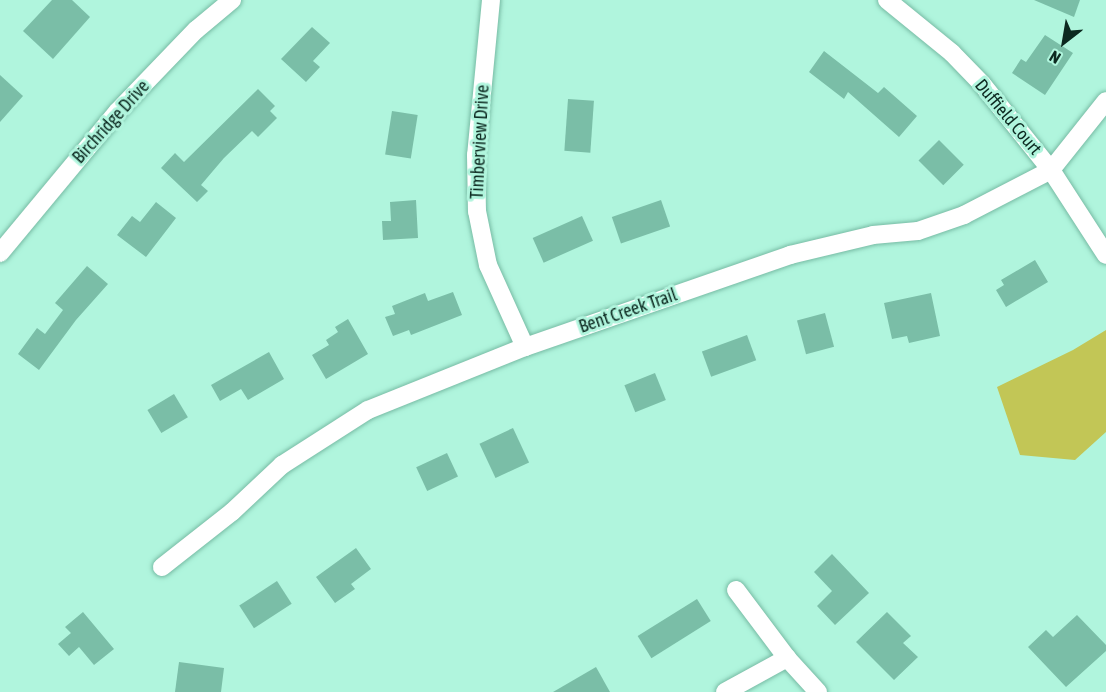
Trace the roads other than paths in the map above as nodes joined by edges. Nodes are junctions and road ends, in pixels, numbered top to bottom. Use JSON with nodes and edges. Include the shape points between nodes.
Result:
{"nodes":[{"id":1,"x":232,"y":0,"type":"edge"},
{"id":2,"x":491,"y":0,"type":"edge"},
{"id":3,"x":887,"y":0,"type":"edge"},
{"id":4,"x":1106,"y":101,"type":"edge"},
{"id":5,"x":1051,"y":170,"type":"junction"},
{"id":6,"x":0,"y":253,"type":"edge"},
{"id":7,"x":1106,"y":255,"type":"edge"},
{"id":8,"x":525,"y":347,"type":"junction"},
{"id":9,"x":162,"y":567,"type":"dead end"},
{"id":10,"x":736,"y":590,"type":"dead end"},
{"id":11,"x":787,"y":658,"type":"junction"},
{"id":12,"x":725,"y":692,"type":"edge"},
{"id":13,"x":818,"y":692,"type":"edge"}],
"edges":[{"from":1,"to":6,"type":"street","name":"Birchridge Drive","via":[[196,30],[117,112]]},
{"from":2,"to":8,"type":"street","name":"Timberview Drive","via":[[476,155],[477,211],[488,265]]},
{"from":3,"to":5,"type":"street","name":"Duffield Court","via":[[952,53],[982,84]]},
{"from":4,"to":5,"type":"street","name":"Bent Creek Trail"},
{"from":5,"to":7,"type":"street","name":"Duffield Court"},
{"from":5,"to":8,"type":"street","name":"Bent Creek Trail","via":[[955,218],[918,231],[873,235],[790,255]]},
{"from":8,"to":9,"type":"street","name":"Bent Creek Trail","via":[[368,410],[282,465],[232,512]]},
{"from":10,"to":11,"type":"street"},
{"from":11,"to":12,"type":"street"},
{"from":11,"to":13,"type":"street"}]}
